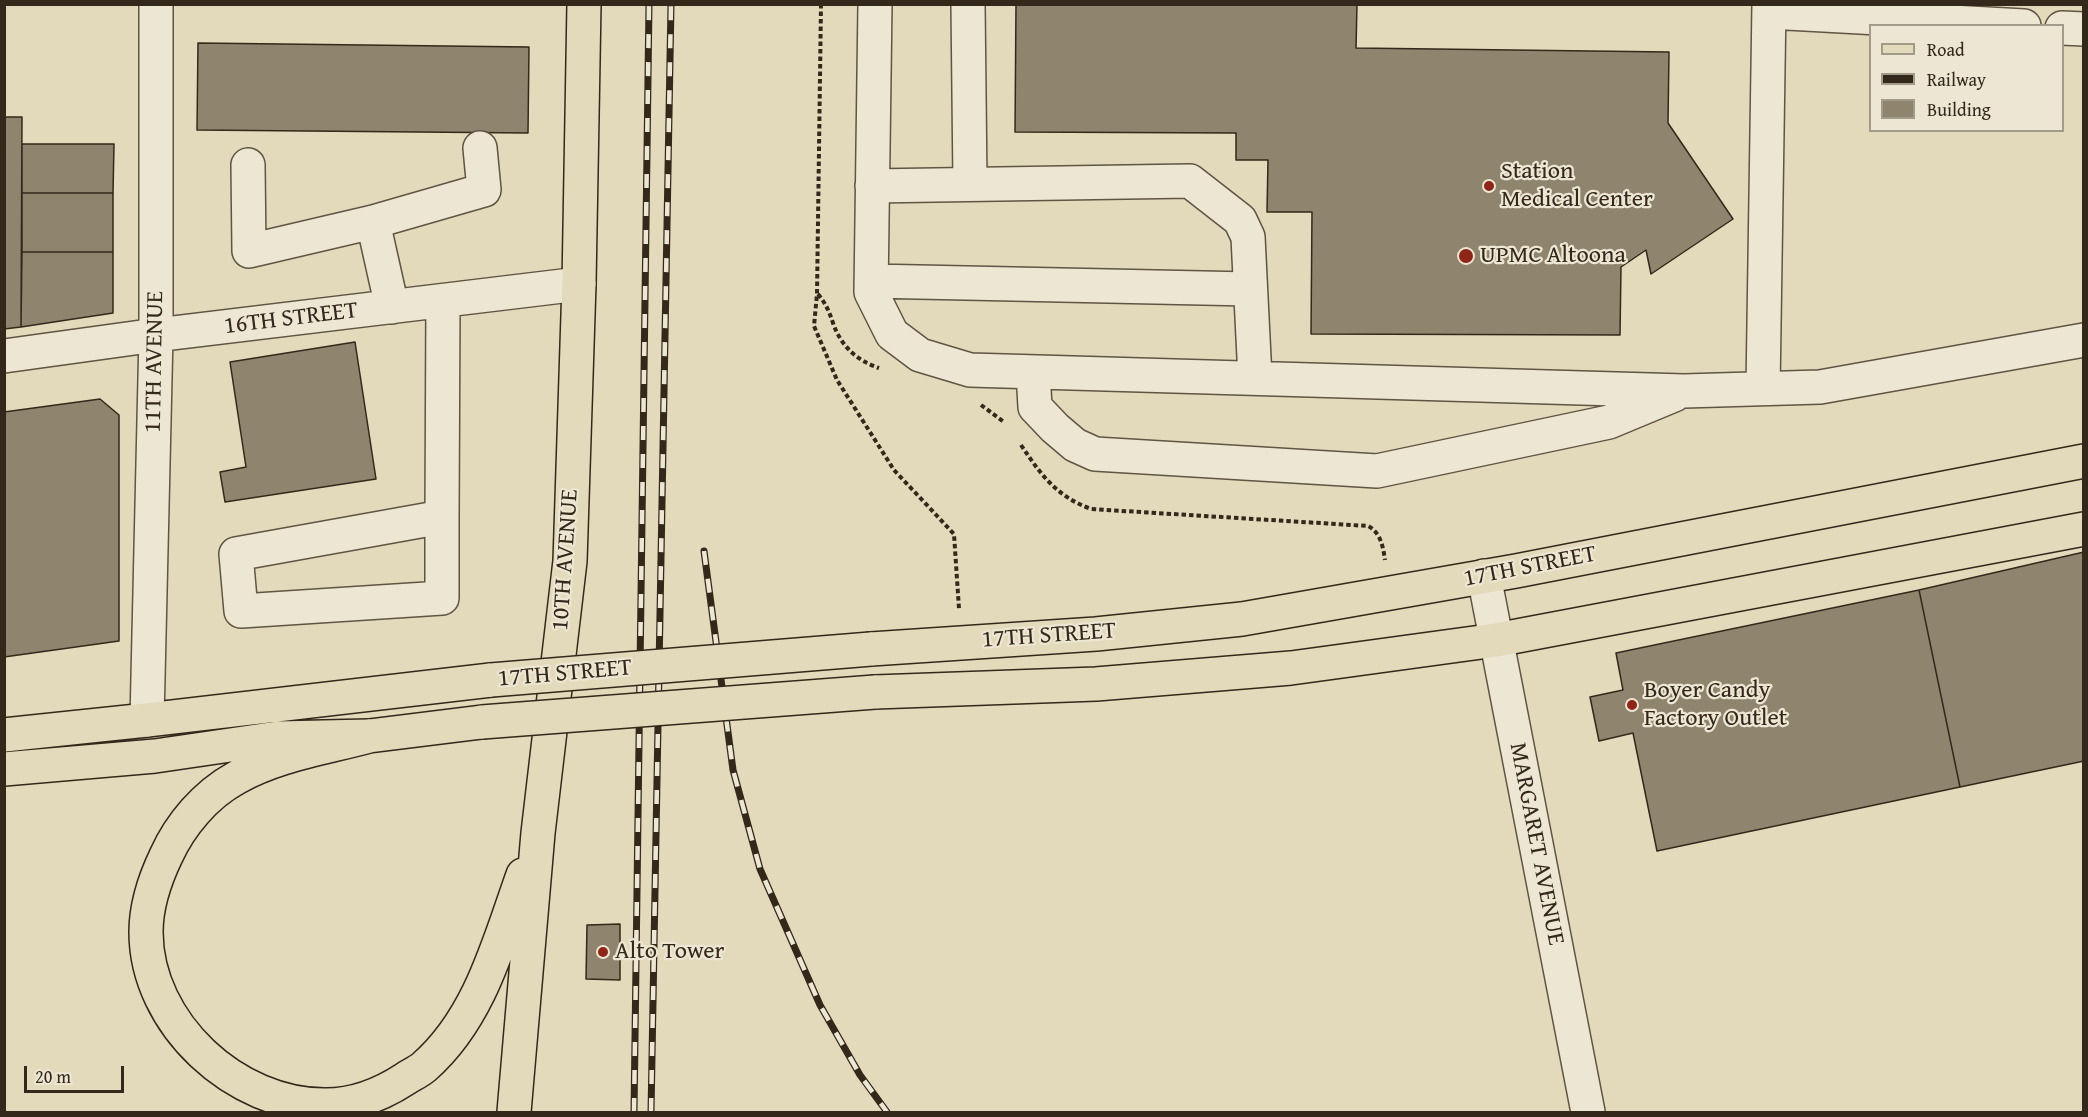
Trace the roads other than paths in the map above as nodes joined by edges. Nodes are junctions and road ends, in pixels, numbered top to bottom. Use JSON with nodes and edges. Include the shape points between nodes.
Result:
{"nodes":[{"id":1,"x":156,"y":4,"type":"edge"},
{"id":2,"x":584,"y":4,"type":"edge"},
{"id":3,"x":875,"y":4,"type":"edge"},
{"id":4,"x":968,"y":4,"type":"edge"},
{"id":5,"x":1769,"y":8,"type":"edge"},
{"id":6,"x":1996,"y":24,"type":"edge"},
{"id":7,"x":2064,"y":27,"type":"edge"},
{"id":8,"x":2084,"y":29,"type":"edge"},
{"id":9,"x":480,"y":148,"type":"dead end"},
{"id":10,"x":249,"y":165,"type":"dead end"},
{"id":11,"x":970,"y":184,"type":"junction"},
{"id":12,"x":872,"y":186,"type":"junction"},
{"id":13,"x":373,"y":222,"type":"junction"},
{"id":14,"x":871,"y":281,"type":"junction"},
{"id":15,"x":579,"y":284,"type":"junction"},
{"id":16,"x":1250,"y":289,"type":"junction"},
{"id":17,"x":443,"y":301,"type":"junction"},
{"id":18,"x":392,"y":306,"type":"junction"},
{"id":19,"x":156,"y":335,"type":"junction"},
{"id":20,"x":2084,"y":339,"type":"edge"},
{"id":21,"x":4,"y":356,"type":"edge"},
{"id":22,"x":1033,"y":372,"type":"junction"},
{"id":23,"x":1254,"y":378,"type":"junction"},
{"id":24,"x":1763,"y":388,"type":"junction"},
{"id":25,"x":1684,"y":391,"type":"junction"},
{"id":26,"x":2084,"y":461,"type":"edge"},
{"id":27,"x":442,"y":517,"type":"junction"},
{"id":28,"x":2084,"y":529,"type":"edge"},
{"id":29,"x":1484,"y":576,"type":"junction"},
{"id":30,"x":1496,"y":640,"type":"junction"},
{"id":31,"x":147,"y":720,"type":"junction"},
{"id":32,"x":4,"y":735,"type":"edge"},
{"id":33,"x":369,"y":736,"type":"junction"},
{"id":34,"x":4,"y":769,"type":"edge"},
{"id":35,"x":538,"y":833,"type":"junction"},
{"id":36,"x":514,"y":1113,"type":"edge"},
{"id":37,"x":1588,"y":1113,"type":"edge"}],
"edges":[{"from":1,"to":19,"type":"street","name":"11TH AVENUE"},
{"from":2,"to":15,"type":"main road","name":"10TH AVENUE"},
{"from":3,"to":12,"type":"street"},
{"from":4,"to":11,"type":"street"},
{"from":5,"to":6,"type":"street"},
{"from":5,"to":24,"type":"street"},
{"from":7,"to":8,"type":"street"},
{"from":9,"to":13,"type":"street","via":[[484,190]]},
{"from":10,"to":13,"type":"street","via":[[249,251]]},
{"from":11,"to":12,"type":"street"},
{"from":11,"to":16,"type":"street","via":[[1190,181],[1240,220],[1248,237]]},
{"from":12,"to":14,"type":"street"},
{"from":13,"to":18,"type":"street"},
{"from":14,"to":16,"type":"street"},
{"from":14,"to":22,"type":"street","via":[[871,292],[892,334],[920,355],[970,370]]},
{"from":15,"to":17,"type":"street","name":"16TH STREET"},
{"from":15,"to":35,"type":"main road","name":"10TH AVENUE","via":[[570,561]]},
{"from":16,"to":23,"type":"street"},
{"from":17,"to":18,"type":"street","name":"16TH STREET"},
{"from":17,"to":27,"type":"street"},
{"from":18,"to":19,"type":"street","name":"16TH STREET"},
{"from":19,"to":21,"type":"street","name":"16TH STREET"},
{"from":19,"to":31,"type":"street","name":"11TH AVENUE"},
{"from":20,"to":24,"type":"street","via":[[1820,387]]},
{"from":22,"to":23,"type":"street"},
{"from":22,"to":25,"type":"street","via":[[1035,407],[1075,445],[1095,454],[1377,471],[1609,422]]},
{"from":23,"to":25,"type":"street"},
{"from":24,"to":25,"type":"street"},
{"from":26,"to":29,"type":"main road","name":"17TH STREET"},
{"from":27,"to":27,"type":"street","via":[[236,554],[241,612],[442,598]]},
{"from":28,"to":30,"type":"main road","name":"17TH STREET"},
{"from":29,"to":30,"type":"street","name":"MARGARET AVENUE"},
{"from":29,"to":31,"type":"main road","name":"17TH STREET","bridge":true,"via":[[1242,619],[1096,634],[491,680]]},
{"from":30,"to":33,"type":"main road","name":"17TH STREET","bridge":true,"via":[[1291,668],[1108,683],[875,692],[482,722]]},
{"from":30,"to":37,"type":"street","name":"MARGARET AVENUE"},
{"from":31,"to":32,"type":"main road","name":"17TH STREET"},
{"from":33,"to":34,"type":"main road","name":"17TH STREET","via":[[278,738],[155,756]]},
{"from":33,"to":35,"type":"main road","via":[[277,760],[236,778],[209,797],[188,820],[159,872],[146,932],[160,994],[195,1046],[241,1083],[296,1103],[327,1105],[360,1100],[423,1068],[445,1046],[485,980]]},
{"from":35,"to":36,"type":"main road","name":"10TH AVENUE"}]}
